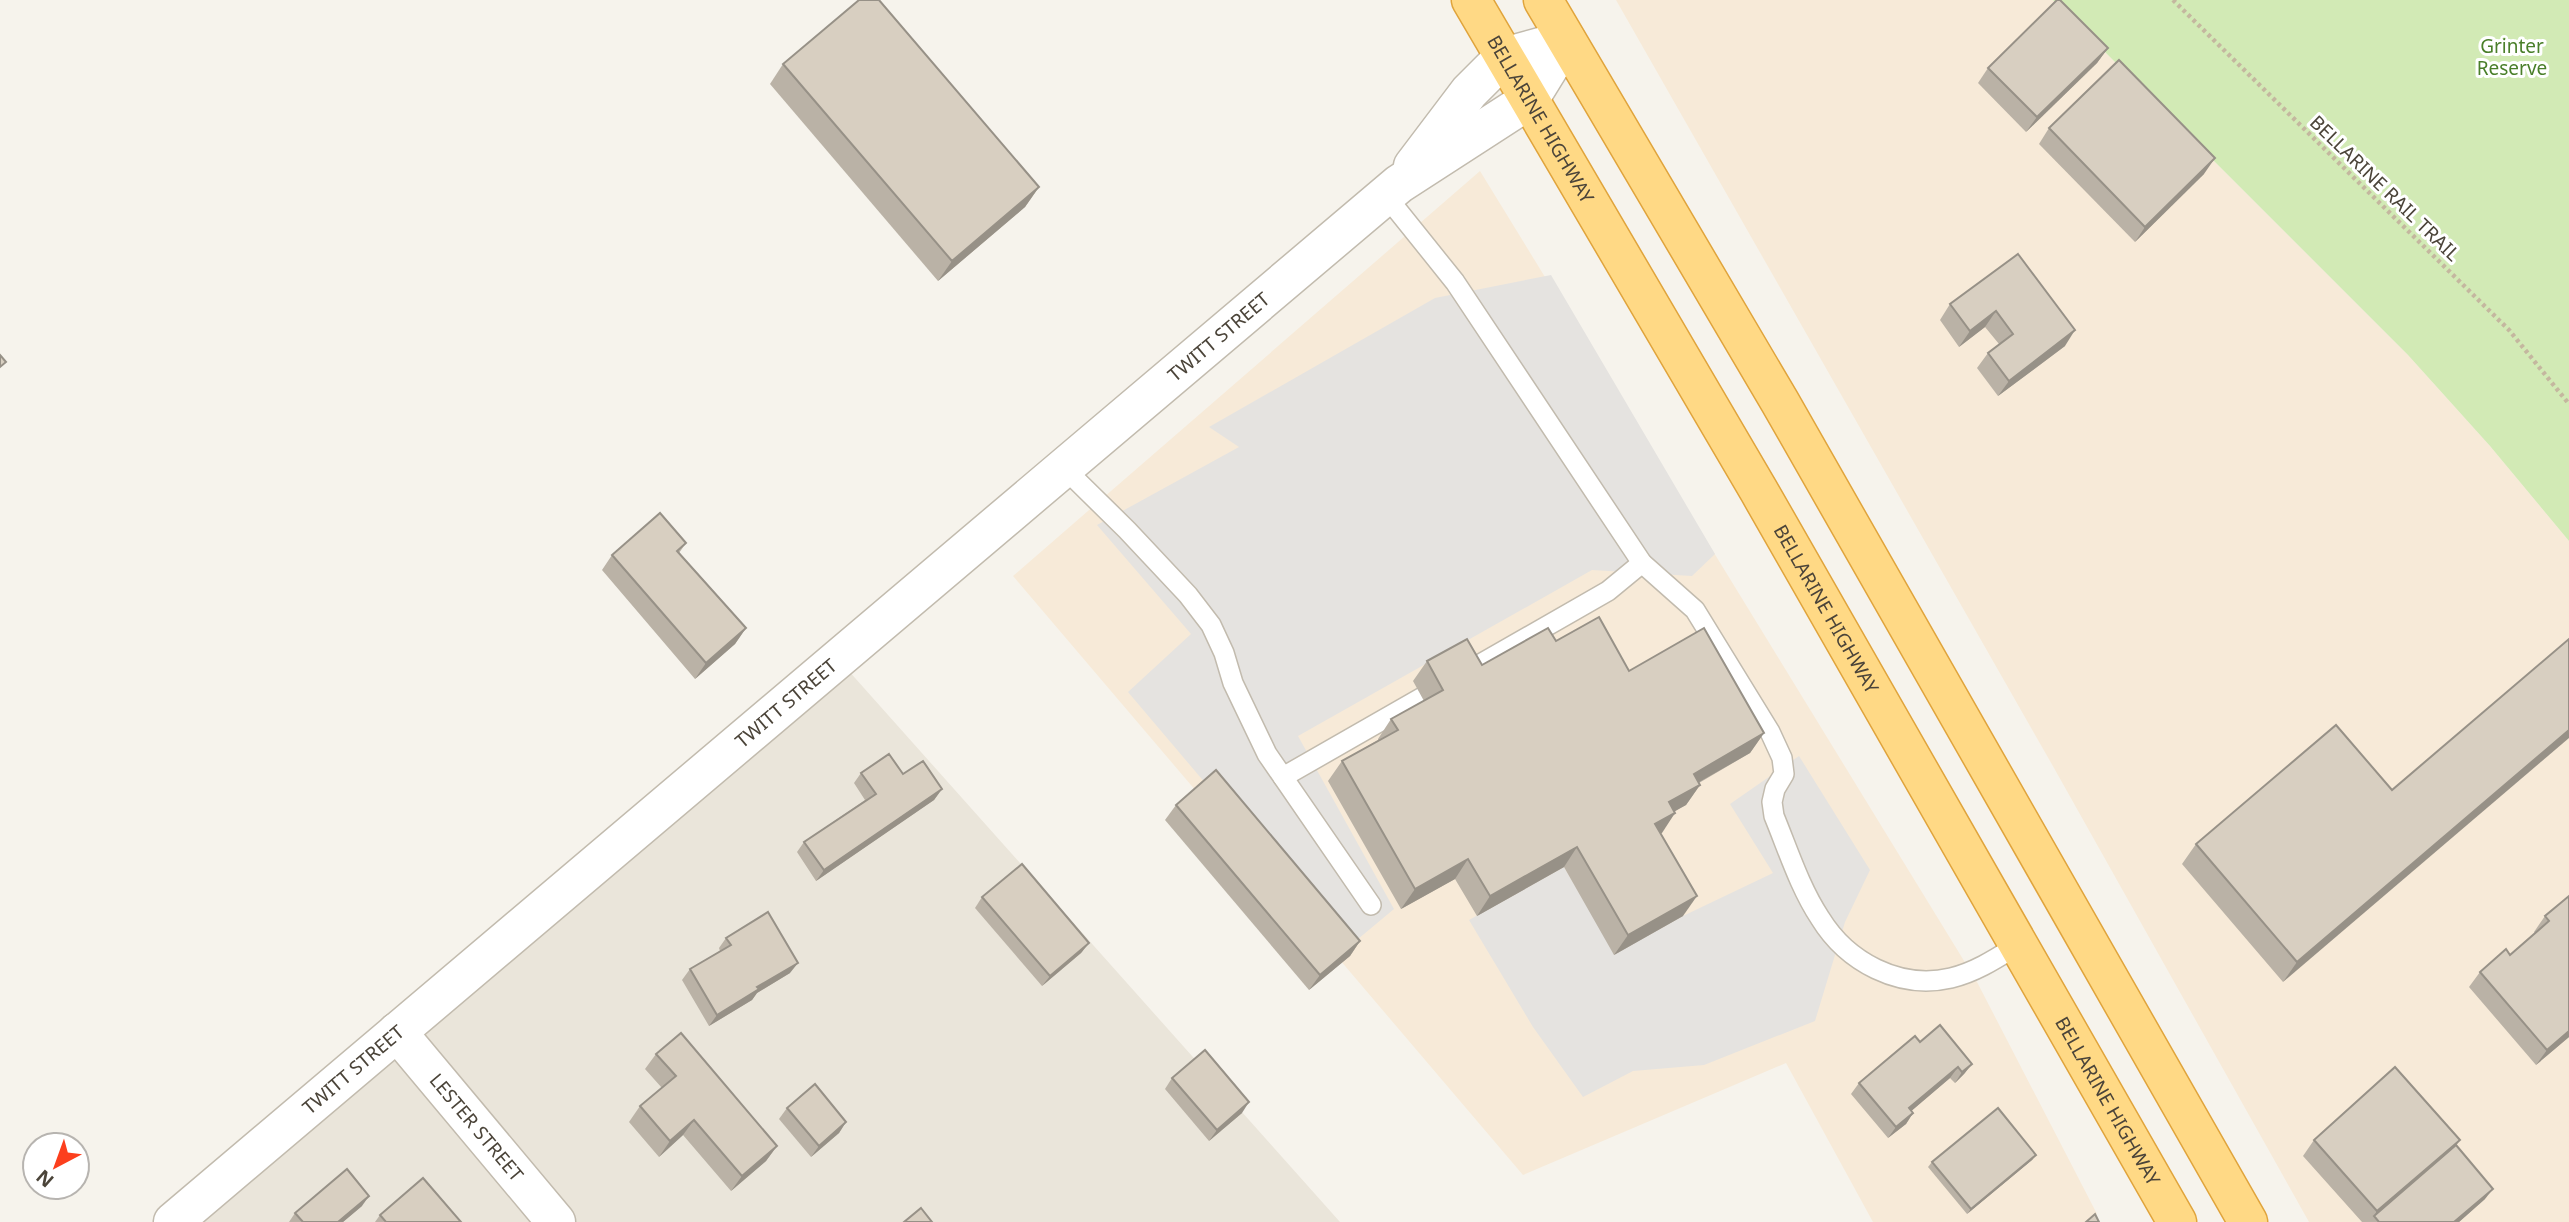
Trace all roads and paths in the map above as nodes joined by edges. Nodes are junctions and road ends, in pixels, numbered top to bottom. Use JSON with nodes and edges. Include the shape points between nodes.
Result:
{"nodes":[{"id":1,"x":1471,"y":0,"type":"edge"},
{"id":2,"x":1543,"y":0,"type":"edge"},
{"id":3,"x":2173,"y":0,"type":"edge"},
{"id":4,"x":1566,"y":40,"type":"junction"},
{"id":5,"x":1504,"y":57,"type":"junction"},
{"id":6,"x":1529,"y":100,"type":"junction"},
{"id":7,"x":1393,"y":190,"type":"junction"},
{"id":8,"x":2569,"y":404,"type":"edge"},
{"id":9,"x":1064,"y":468,"type":"junction"},
{"id":10,"x":1642,"y":563,"type":"junction"},
{"id":11,"x":1283,"y":777,"type":"junction"},
{"id":12,"x":1371,"y":905,"type":"dead end"},
{"id":13,"x":2018,"y":946,"type":"junction"},
{"id":14,"x":397,"y":1032,"type":"junction"},
{"id":15,"x":173,"y":1222,"type":"edge"},
{"id":16,"x":556,"y":1222,"type":"edge"},
{"id":17,"x":2177,"y":1222,"type":"edge"},
{"id":18,"x":2248,"y":1222,"type":"edge"}],
"edges":[{"from":1,"to":5,"type":"highway","name":"BELLARINE HIGHWAY"},
{"from":2,"to":4,"type":"highway"},
{"from":3,"to":8,"type":"path","name":"BELLARINE RAIL TRAIL","via":[[2509,330]]},
{"from":4,"to":5,"type":"street","name":"TWITT STREET"},
{"from":4,"to":6,"type":"street","name":"TWITT STREET"},
{"from":4,"to":18,"type":"highway","via":[[1794,427]]},
{"from":5,"to":6,"type":"highway","name":"BELLARINE HIGHWAY"},
{"from":5,"to":7,"type":"street","name":"TWITT STREET","via":[[1469,92]]},
{"from":6,"to":7,"type":"street","name":"TWITT STREET"},
{"from":6,"to":13,"type":"highway","name":"BELLARINE HIGHWAY"},
{"from":7,"to":9,"type":"street","name":"TWITT STREET"},
{"from":7,"to":10,"type":"lane"},
{"from":9,"to":11,"type":"lane","via":[[1188,595],[1211,625],[1233,683]]},
{"from":9,"to":14,"type":"street","name":"TWITT STREET"},
{"from":10,"to":11,"type":"lane","via":[[1608,591]]},
{"from":10,"to":13,"type":"lane","via":[[1695,610],[1770,732],[1782,758],[1783,774],[1772,802],[1774,816],[1818,916],[1833,938],[1855,958],[1917,982],[1978,969]]},
{"from":11,"to":12,"type":"lane"},
{"from":13,"to":17,"type":"highway","name":"BELLARINE HIGHWAY"},
{"from":14,"to":15,"type":"street","name":"TWITT STREET"},
{"from":14,"to":16,"type":"street","name":"LESTER STREET"}]}
